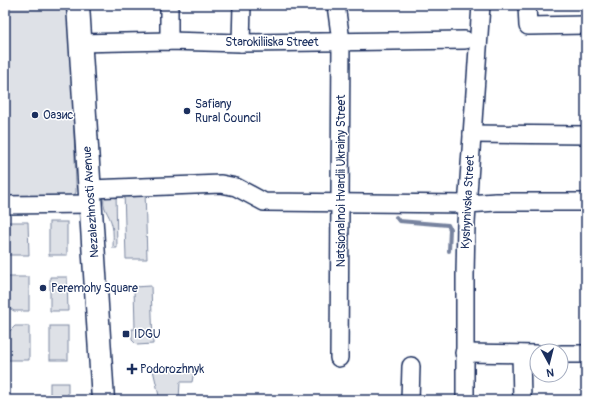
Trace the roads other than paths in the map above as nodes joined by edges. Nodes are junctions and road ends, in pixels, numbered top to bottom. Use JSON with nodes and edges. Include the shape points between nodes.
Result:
{"nodes":[{"id":1,"x":78,"y":5,"type":"edge"},
{"id":2,"x":169,"y":5,"type":"edge"},
{"id":3,"x":242,"y":5,"type":"edge"},
{"id":4,"x":336,"y":5,"type":"edge"},
{"id":5,"x":482,"y":5,"type":"edge"},
{"id":6,"x":527,"y":5,"type":"edge"},
{"id":7,"x":586,"y":25,"type":"edge"},
{"id":8,"x":462,"y":40,"type":"dead end"},
{"id":9,"x":169,"y":41,"type":"junction"},
{"id":10,"x":341,"y":41,"type":"junction"},
{"id":11,"x":241,"y":43,"type":"junction"},
{"id":12,"x":79,"y":44,"type":"junction"},
{"id":13,"x":472,"y":134,"type":"junction"},
{"id":14,"x":586,"y":136,"type":"edge"},
{"id":15,"x":90,"y":196,"type":"junction"},
{"id":16,"x":341,"y":202,"type":"junction"},
{"id":17,"x":586,"y":202,"type":"edge"},
{"id":18,"x":468,"y":204,"type":"junction"},
{"id":19,"x":5,"y":205,"type":"edge"},
{"id":20,"x":464,"y":353,"type":"junction"},
{"id":21,"x":529,"y":354,"type":"edge"},
{"id":22,"x":569,"y":354,"type":"edge"},
{"id":23,"x":586,"y":354,"type":"edge"},
{"id":24,"x":338,"y":358,"type":"dead end"},
{"id":25,"x":412,"y":366,"type":"dead end"},
{"id":26,"x":103,"y":400,"type":"edge"},
{"id":27,"x":410,"y":400,"type":"edge"},
{"id":28,"x":465,"y":400,"type":"edge"},
{"id":29,"x":522,"y":400,"type":"edge"}],
"edges":[{"from":1,"to":12,"type":"main road","name":"Nezalezhnosti Avenue"},
{"from":2,"to":9,"type":"street"},
{"from":3,"to":11,"type":"street"},
{"from":4,"to":10,"type":"street","name":"Natsionalnoi Hvardii Ukrainy Street"},
{"from":5,"to":13,"type":"street","name":"Kyshynivska Street"},
{"from":6,"to":7,"type":"street","via":[[528,26]]},
{"from":8,"to":10,"type":"street","name":"Starokiliiska Street"},
{"from":9,"to":11,"type":"street","name":"Starokiliiska Street"},
{"from":9,"to":12,"type":"street","name":"Starokiliiska Street"},
{"from":10,"to":11,"type":"street","name":"Starokiliiska Street"},
{"from":10,"to":16,"type":"street","name":"Natsionalnoi Hvardii Ukrainy Street"},
{"from":12,"to":15,"type":"main road","name":"Nezalezhnosti Avenue"},
{"from":13,"to":14,"type":"street"},
{"from":13,"to":18,"type":"street","name":"Kyshynivska Street"},
{"from":15,"to":16,"type":"street","via":[[221,184],[236,187],[264,202]]},
{"from":15,"to":19,"type":"street"},
{"from":15,"to":26,"type":"main road","name":"Nezalezhnosti Avenue"},
{"from":16,"to":18,"type":"street"},
{"from":16,"to":24,"type":"street","name":"Natsionalnoi Hvardii Ukrainy Street"},
{"from":17,"to":18,"type":"street"},
{"from":18,"to":20,"type":"street","name":"Kyshynivska Street","via":[[464,275]]},
{"from":20,"to":21,"type":"street"},
{"from":20,"to":28,"type":"street","name":"Kyshynivska Street"},
{"from":21,"to":29,"type":"street"},
{"from":22,"to":23,"type":"street"},
{"from":25,"to":27,"type":"street"}]}
